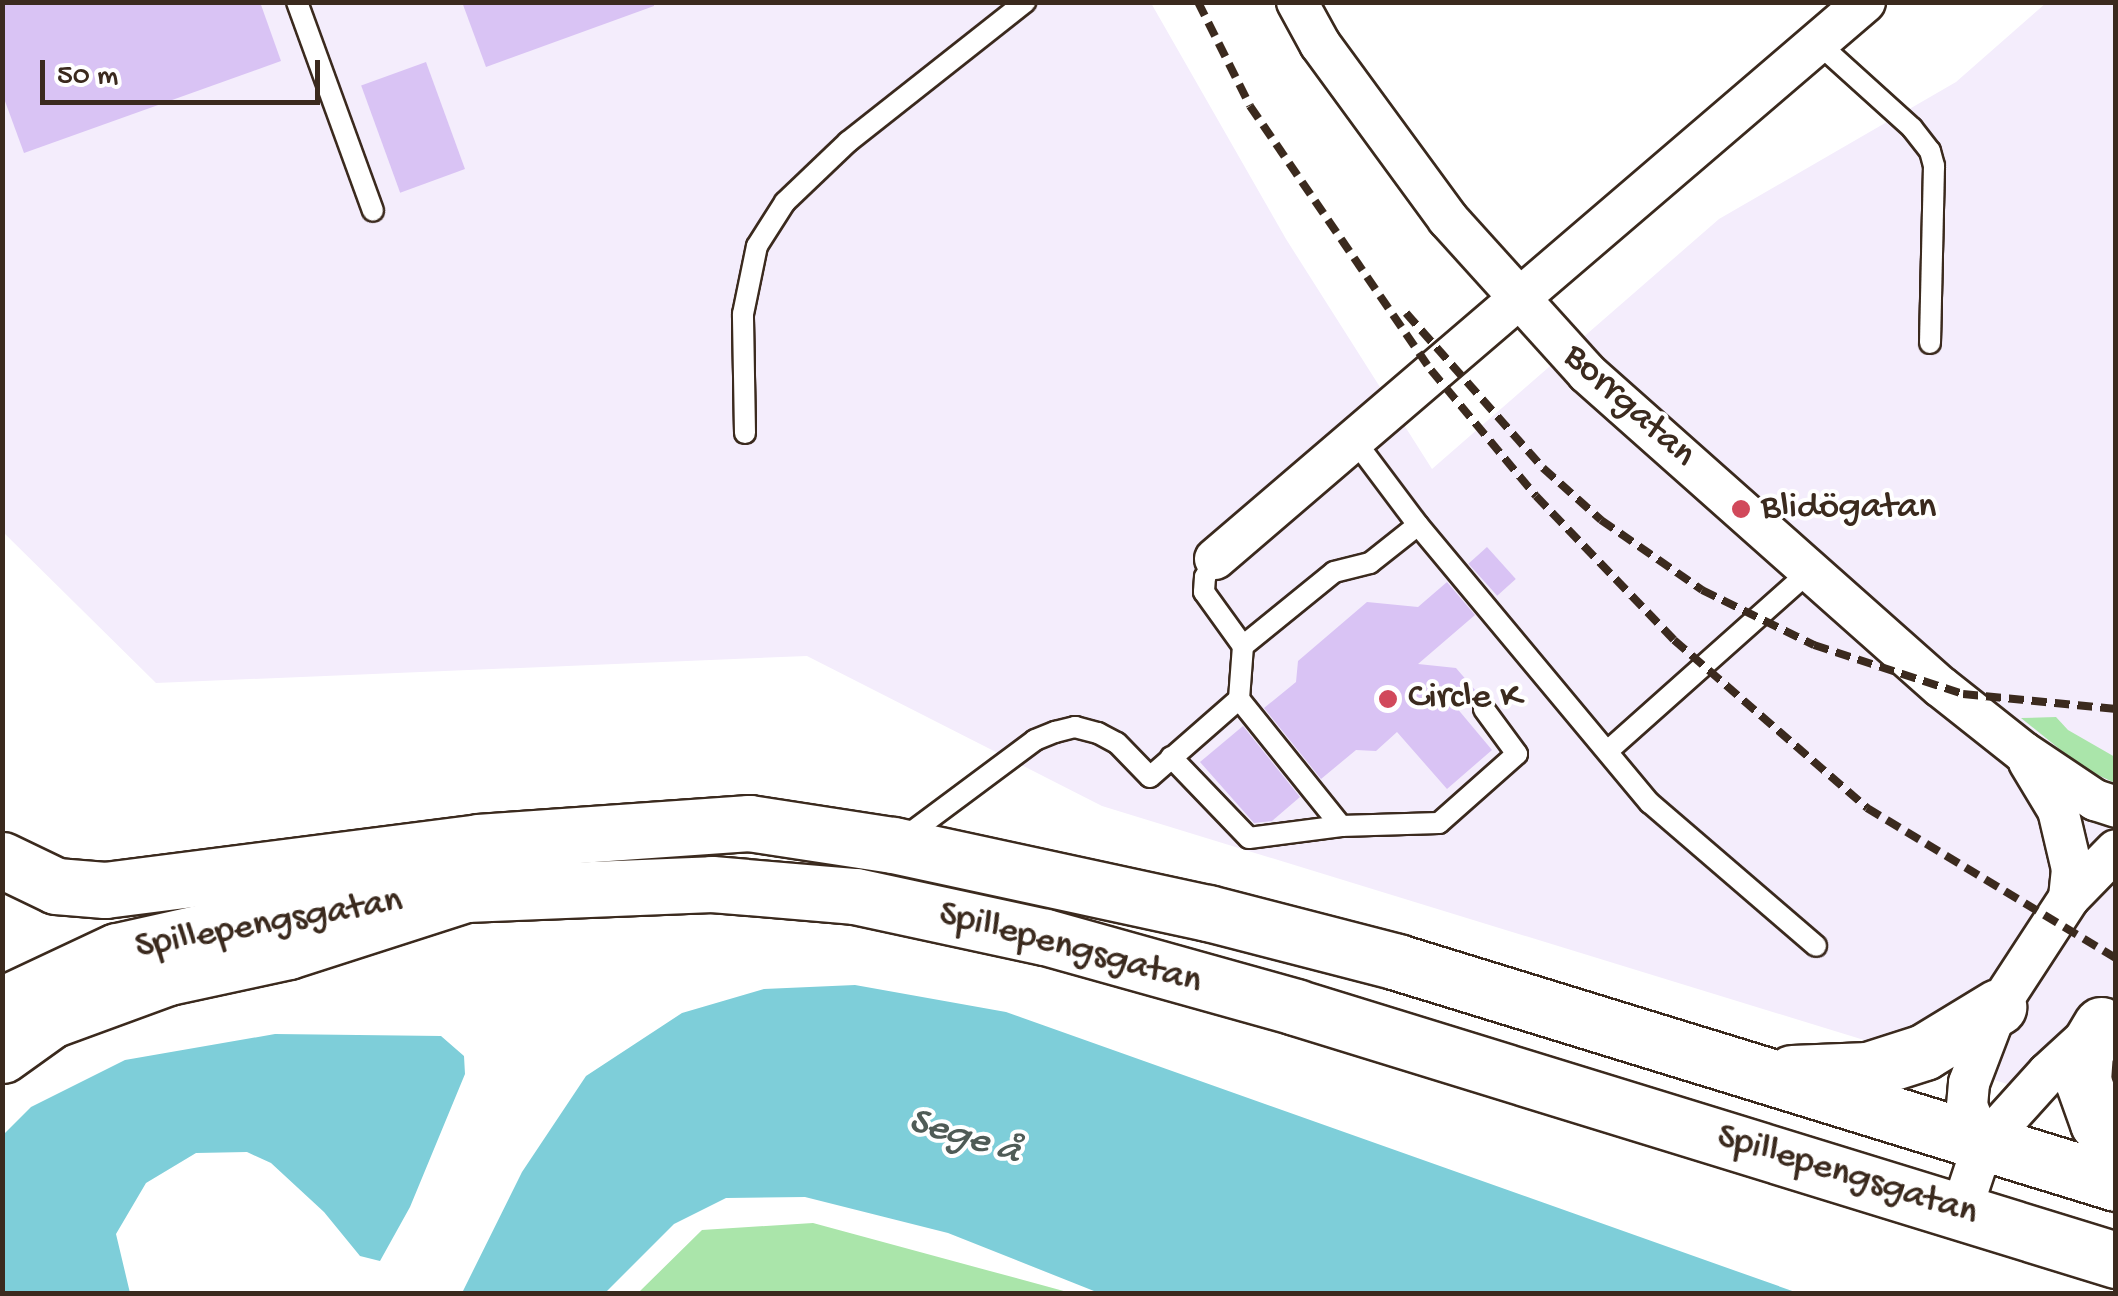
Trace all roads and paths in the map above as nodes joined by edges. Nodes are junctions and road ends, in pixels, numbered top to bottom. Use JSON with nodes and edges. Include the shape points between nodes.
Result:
{"nodes":[{"id":1,"x":297,"y":2,"type":"edge"},
{"id":2,"x":1025,"y":2,"type":"edge"},
{"id":3,"x":1298,"y":2,"type":"edge"},
{"id":4,"x":1865,"y":2,"type":"edge"},
{"id":5,"x":1818,"y":43,"type":"junction"},
{"id":6,"x":373,"y":211,"type":"dead end"},
{"id":7,"x":1517,"y":300,"type":"junction"},
{"id":8,"x":1930,"y":342,"type":"dead end"},
{"id":9,"x":746,"y":433,"type":"dead end"},
{"id":10,"x":1355,"y":442,"type":"junction"},
{"id":11,"x":1418,"y":525,"type":"junction"},
{"id":12,"x":1215,"y":559,"type":"joint"},
{"id":13,"x":1810,"y":571,"type":"junction"},
{"id":14,"x":1243,"y":646,"type":"junction"},
{"id":15,"x":1239,"y":699,"type":"junction"},
{"id":16,"x":1484,"y":710,"type":"dead end"},
{"id":17,"x":1610,"y":749,"type":"junction"},
{"id":18,"x":2022,"y":752,"type":"junction"},
{"id":19,"x":1172,"y":758,"type":"junction"},
{"id":20,"x":2116,"y":807,"type":"edge"},
{"id":21,"x":1341,"y":826,"type":"junction"},
{"id":22,"x":893,"y":845,"type":"junction"},
{"id":23,"x":2116,"y":850,"type":"edge"},
{"id":24,"x":2,"y":860,"type":"edge"},
{"id":25,"x":466,"y":894,"type":"junction"},
{"id":26,"x":2069,"y":898,"type":"junction"},
{"id":27,"x":1816,"y":946,"type":"dead end"},
{"id":28,"x":2,"y":1005,"type":"edge"},
{"id":29,"x":1998,"y":1007,"type":"junction"},
{"id":30,"x":2108,"y":1020,"type":"edge"},
{"id":31,"x":2,"y":1055,"type":"edge"},
{"id":32,"x":1751,"y":1074,"type":"junction"},
{"id":33,"x":2116,"y":1138,"type":"edge"},
{"id":34,"x":1983,"y":1145,"type":"junction"},
{"id":35,"x":2116,"y":1183,"type":"edge"},
{"id":36,"x":1962,"y":1211,"type":"junction"},
{"id":37,"x":2115,"y":1260,"type":"edge"}],
"edges":[{"from":1,"to":6,"type":"lane"},
{"from":2,"to":9,"type":"lane","via":[[848,142],[785,202],[766,231],[743,314]]},
{"from":3,"to":7,"type":"street","name":"Borrgatan","via":[[1378,127]]},
{"from":4,"to":5,"type":"street"},
{"from":5,"to":7,"type":"street"},
{"from":5,"to":8,"type":"lane","via":[[1930,150]]},
{"from":7,"to":10,"type":"street"},
{"from":7,"to":13,"type":"street","name":"Borrgatan","via":[[1586,373]]},
{"from":10,"to":11,"type":"lane"},
{"from":10,"to":12,"type":"street"},
{"from":11,"to":14,"type":"lane","via":[[1370,562],[1334,572]]},
{"from":11,"to":17,"type":"lane"},
{"from":12,"to":14,"type":"lane","via":[[1204,592]]},
{"from":13,"to":17,"type":"lane"},
{"from":13,"to":18,"type":"street","name":"Borrgatan"},
{"from":14,"to":15,"type":"lane"},
{"from":15,"to":19,"type":"lane"},
{"from":15,"to":21,"type":"lane"},
{"from":16,"to":21,"type":"lane","via":[[1517,754],[1439,823]]},
{"from":17,"to":27,"type":"lane","via":[[1650,802]]},
{"from":18,"to":20,"type":"street","name":"Borrgatan"},
{"from":18,"to":26,"type":"street","name":"Borrgatan","via":[[2058,810],[2072,869]]},
{"from":19,"to":21,"type":"lane","via":[[1249,838]]},
{"from":19,"to":22,"type":"lane","via":[[1150,777],[1098,733],[1076,727],[1056,732],[1035,740]]},
{"from":22,"to":24,"type":"main road","name":"Spillepengsgatan","via":[[750,824],[478,842],[105,890],[56,886]]},
{"from":22,"to":32,"type":"main road","name":"Spillepengsgatan","via":[[1208,913],[1378,958]]},
{"from":23,"to":26,"type":"street"},
{"from":25,"to":28,"type":"main road","name":"Spillepengsgatan","via":[[269,917],[116,951]]},
{"from":25,"to":31,"type":"main road","via":[[288,951],[168,977],[51,1020]]},
{"from":25,"to":36,"type":"main road","name":"Spillepengsgatan","via":[[712,884],[893,904],[1045,937],[1295,1007]]},
{"from":26,"to":29,"type":"street"},
{"from":29,"to":32,"type":"main road","via":[[1924,1052],[1868,1070]]},
{"from":29,"to":34,"type":"street","via":[[1969,1083],[1967,1106]]},
{"from":30,"to":33,"type":"main road","via":[[2084,1052],[2083,1080],[2098,1123]]},
{"from":30,"to":34,"type":"street"},
{"from":32,"to":34,"type":"main road","name":"Spillepengsgatan"},
{"from":34,"to":35,"type":"main road","name":"Spillepengsgatan"},
{"from":34,"to":36,"type":"street"},
{"from":36,"to":37,"type":"main road","name":"Spillepengsgatan"}]}
